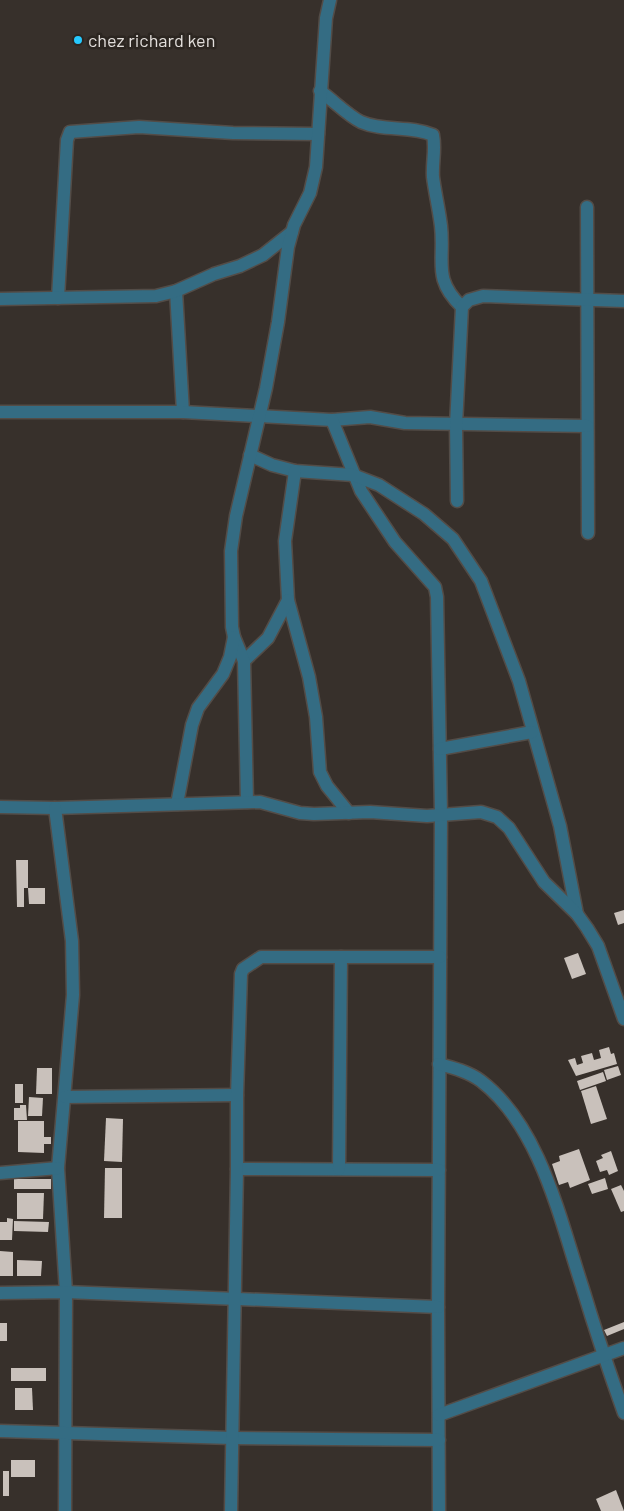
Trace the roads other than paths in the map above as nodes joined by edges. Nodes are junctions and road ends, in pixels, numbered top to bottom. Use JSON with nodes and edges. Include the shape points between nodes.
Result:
{"nodes":[{"id":1,"x":330,"y":0,"type":"edge"},
{"id":2,"x":320,"y":91,"type":"junction"},
{"id":3,"x":318,"y":134,"type":"junction"},
{"id":4,"x":587,"y":207,"type":"dead end"},
{"id":5,"x":292,"y":232,"type":"junction"},
{"id":6,"x":176,"y":291,"type":"junction"},
{"id":7,"x":58,"y":298,"type":"junction"},
{"id":8,"x":0,"y":299,"type":"edge"},
{"id":9,"x":587,"y":300,"type":"junction"},
{"id":10,"x":624,"y":301,"type":"edge"},
{"id":11,"x":462,"y":307,"type":"junction"},
{"id":12,"x":0,"y":412,"type":"edge"},
{"id":13,"x":183,"y":412,"type":"junction"},
{"id":14,"x":259,"y":415,"type":"junction"},
{"id":15,"x":332,"y":420,"type":"junction"},
{"id":16,"x":456,"y":425,"type":"junction"},
{"id":17,"x":587,"y":426,"type":"junction"},
{"id":18,"x":250,"y":455,"type":"junction"},
{"id":19,"x":294,"y":471,"type":"junction"},
{"id":20,"x":353,"y":475,"type":"junction"},
{"id":21,"x":457,"y":501,"type":"dead end"},
{"id":22,"x":588,"y":533,"type":"dead end"},
{"id":23,"x":288,"y":600,"type":"junction"},
{"id":24,"x":234,"y":637,"type":"junction"},
{"id":25,"x":244,"y":661,"type":"junction"},
{"id":26,"x":532,"y":732,"type":"junction"},
{"id":27,"x":440,"y":749,"type":"junction"},
{"id":28,"x":247,"y":802,"type":"junction"},
{"id":29,"x":177,"y":804,"type":"junction"},
{"id":30,"x":0,"y":807,"type":"edge"},
{"id":31,"x":55,"y":808,"type":"junction"},
{"id":32,"x":349,"y":813,"type":"junction"},
{"id":33,"x":442,"y":814,"type":"junction"},
{"id":34,"x":577,"y":914,"type":"junction"},
{"id":35,"x":341,"y":957,"type":"junction"},
{"id":36,"x":440,"y":957,"type":"junction"},
{"id":37,"x":624,"y":1019,"type":"edge"},
{"id":38,"x":440,"y":1064,"type":"junction"},
{"id":39,"x":237,"y":1095,"type":"junction"},
{"id":40,"x":65,"y":1097,"type":"junction"},
{"id":41,"x":58,"y":1168,"type":"junction"},
{"id":42,"x":237,"y":1169,"type":"junction"},
{"id":43,"x":339,"y":1170,"type":"junction"},
{"id":44,"x":439,"y":1170,"type":"junction"},
{"id":45,"x":0,"y":1173,"type":"edge"},
{"id":46,"x":66,"y":1292,"type":"junction"},
{"id":47,"x":0,"y":1293,"type":"edge"},
{"id":48,"x":234,"y":1300,"type":"junction"},
{"id":49,"x":438,"y":1307,"type":"junction"},
{"id":50,"x":624,"y":1348,"type":"edge"},
{"id":51,"x":603,"y":1355,"type":"junction"},
{"id":52,"x":624,"y":1413,"type":"edge"},
{"id":53,"x":439,"y":1415,"type":"junction"},
{"id":54,"x":0,"y":1431,"type":"edge"},
{"id":55,"x":65,"y":1434,"type":"junction"},
{"id":56,"x":232,"y":1438,"type":"junction"},
{"id":57,"x":439,"y":1440,"type":"junction"},
{"id":58,"x":65,"y":1511,"type":"edge"},
{"id":59,"x":231,"y":1511,"type":"edge"},
{"id":60,"x":439,"y":1511,"type":"edge"}],
"edges":[{"from":1,"to":2,"type":"street"},
{"from":2,"to":3,"type":"street"},
{"from":2,"to":11,"type":"street","via":[[360,121],[382,127],[422,130],[433,135],[433,178],[441,228],[443,282],[449,295]]},
{"from":3,"to":5,"type":"street","via":[[310,193]]},
{"from":3,"to":7,"type":"street","via":[[139,127],[70,132]]},
{"from":4,"to":9,"type":"street"},
{"from":5,"to":6,"type":"street","via":[[263,255]]},
{"from":5,"to":14,"type":"street"},
{"from":6,"to":7,"type":"street","via":[[156,296]]},
{"from":6,"to":13,"type":"street"},
{"from":7,"to":8,"type":"street"},
{"from":9,"to":10,"type":"street"},
{"from":9,"to":11,"type":"street","via":[[484,296],[469,300]]},
{"from":9,"to":17,"type":"street"},
{"from":11,"to":16,"type":"street"},
{"from":12,"to":13,"type":"street"},
{"from":13,"to":14,"type":"street"},
{"from":14,"to":15,"type":"street"},
{"from":14,"to":18,"type":"street"},
{"from":15,"to":16,"type":"street","via":[[370,417],[405,423]]},
{"from":15,"to":20,"type":"street"},
{"from":16,"to":17,"type":"street"},
{"from":16,"to":21,"type":"street"},
{"from":17,"to":22,"type":"street"},
{"from":18,"to":19,"type":"street"},
{"from":18,"to":24,"type":"street","via":[[236,516],[232,551]]},
{"from":19,"to":20,"type":"street"},
{"from":19,"to":23,"type":"street","via":[[285,541]]},
{"from":20,"to":26,"type":"street","via":[[386,490],[424,514],[453,539],[481,581],[519,681]]},
{"from":20,"to":27,"type":"street","via":[[395,542],[435,587]]},
{"from":23,"to":25,"type":"street","via":[[268,638]]},
{"from":23,"to":32,"type":"street","via":[[309,677],[320,772]]},
{"from":24,"to":25,"type":"street"},
{"from":24,"to":29,"type":"street","via":[[223,674],[198,708],[192,725]]},
{"from":25,"to":28,"type":"street"},
{"from":26,"to":27,"type":"street"},
{"from":26,"to":34,"type":"street","via":[[560,826]]},
{"from":27,"to":33,"type":"street"},
{"from":28,"to":29,"type":"street"},
{"from":28,"to":32,"type":"street","via":[[260,802],[307,814]]},
{"from":29,"to":31,"type":"street"},
{"from":30,"to":31,"type":"street"},
{"from":31,"to":40,"type":"street","via":[[72,941],[73,1004]]},
{"from":32,"to":33,"type":"street"},
{"from":33,"to":34,"type":"street","via":[[481,812],[497,817],[509,828],[544,882]]},
{"from":33,"to":36,"type":"street"},
{"from":34,"to":37,"type":"street","via":[[598,946]]},
{"from":35,"to":36,"type":"street"},
{"from":35,"to":39,"type":"street","via":[[261,957],[244,968],[241,974]]},
{"from":35,"to":43,"type":"street"},
{"from":36,"to":38,"type":"street"},
{"from":38,"to":44,"type":"street"},
{"from":38,"to":51,"type":"street","via":[[469,1073],[482,1082],[526,1132],[561,1221]]},
{"from":39,"to":40,"type":"street"},
{"from":39,"to":42,"type":"street"},
{"from":40,"to":41,"type":"street"},
{"from":41,"to":45,"type":"street"},
{"from":41,"to":46,"type":"street"},
{"from":42,"to":43,"type":"street"},
{"from":42,"to":48,"type":"street"},
{"from":43,"to":44,"type":"street"},
{"from":44,"to":49,"type":"street"},
{"from":46,"to":47,"type":"street"},
{"from":46,"to":48,"type":"street"},
{"from":46,"to":55,"type":"street"},
{"from":48,"to":49,"type":"street"},
{"from":48,"to":56,"type":"street"},
{"from":49,"to":53,"type":"street"},
{"from":50,"to":51,"type":"street"},
{"from":51,"to":52,"type":"street"},
{"from":51,"to":53,"type":"street"},
{"from":53,"to":57,"type":"street"},
{"from":54,"to":55,"type":"street"},
{"from":55,"to":56,"type":"street"},
{"from":55,"to":58,"type":"street"},
{"from":56,"to":57,"type":"street"},
{"from":56,"to":59,"type":"street"},
{"from":57,"to":60,"type":"street"}]}
